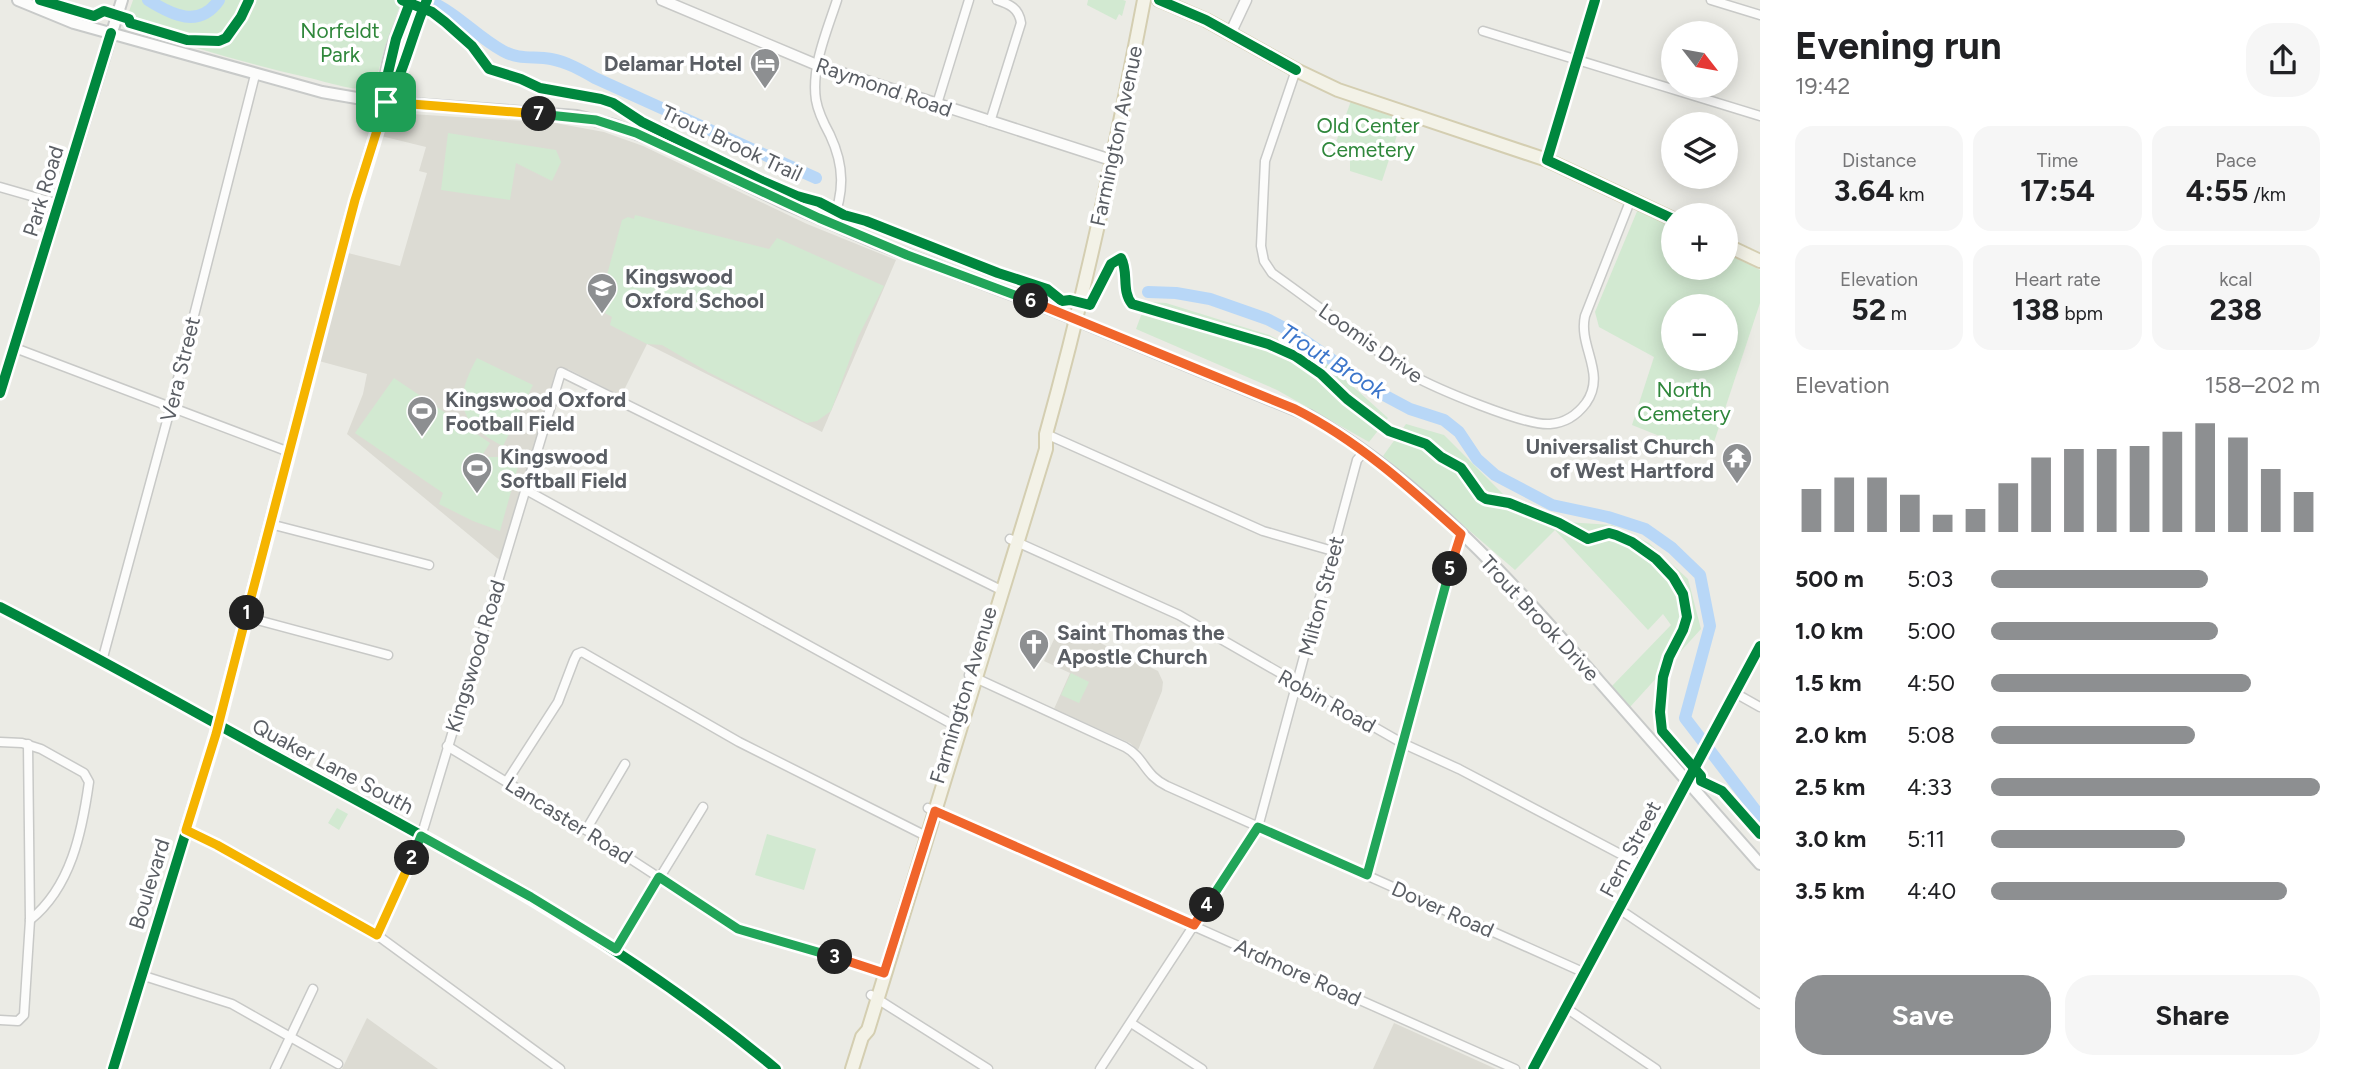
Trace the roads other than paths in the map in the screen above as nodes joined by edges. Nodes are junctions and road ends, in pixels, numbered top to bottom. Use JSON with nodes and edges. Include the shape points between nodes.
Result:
{"nodes":[{"id":1,"x":18,"y":0,"type":"edge"},
{"id":2,"x":122,"y":0,"type":"edge"},
{"id":3,"x":427,"y":0,"type":"edge"},
{"id":4,"x":662,"y":0,"type":"edge"},
{"id":5,"x":837,"y":0,"type":"edge"},
{"id":6,"x":969,"y":0,"type":"edge"},
{"id":7,"x":997,"y":0,"type":"edge"},
{"id":8,"x":1144,"y":0,"type":"edge"},
{"id":9,"x":1159,"y":0,"type":"edge"},
{"id":10,"x":1173,"y":0,"type":"edge"},
{"id":11,"x":1182,"y":0,"type":"edge"},
{"id":12,"x":1245,"y":0,"type":"edge"},
{"id":13,"x":1595,"y":0,"type":"edge"},
{"id":14,"x":1711,"y":0,"type":"edge"},
{"id":15,"x":408,"y":5,"type":"edge"},
{"id":16,"x":1760,"y":15,"type":"edge"},
{"id":17,"x":1206,"y":20,"type":"junction"},
{"id":18,"x":401,"y":23,"type":"junction"},
{"id":19,"x":417,"y":23,"type":"junction"},
{"id":20,"x":1483,"y":31,"type":"dead end"},
{"id":21,"x":111,"y":33,"type":"junction"},
{"id":22,"x":1230,"y":34,"type":"junction"},
{"id":23,"x":1576,"y":61,"type":"junction"},
{"id":24,"x":817,"y":65,"type":"junction"},
{"id":25,"x":1296,"y":70,"type":"junction"},
{"id":26,"x":255,"y":75,"type":"junction"},
{"id":27,"x":386,"y":102,"type":"junction"},
{"id":28,"x":937,"y":104,"type":"junction"},
{"id":29,"x":1760,"y":116,"type":"edge"},
{"id":30,"x":990,"y":122,"type":"junction"},
{"id":31,"x":1111,"y":160,"type":"junction"},
{"id":32,"x":1547,"y":160,"type":"junction"},
{"id":33,"x":0,"y":187,"type":"edge"},
{"id":34,"x":1631,"y":199,"type":"junction"},
{"id":35,"x":59,"y":204,"type":"junction"},
{"id":36,"x":1661,"y":213,"type":"edge"},
{"id":37,"x":832,"y":224,"type":"junction"},
{"id":38,"x":1738,"y":251,"type":"edge"},
{"id":39,"x":1760,"y":261,"type":"edge"},
{"id":40,"x":1076,"y":320,"type":"junction"},
{"id":41,"x":15,"y":348,"type":"junction"},
{"id":42,"x":0,"y":394,"type":"edge"},
{"id":43,"x":171,"y":406,"type":"junction"},
{"id":44,"x":1046,"y":434,"type":"junction"},
{"id":45,"x":289,"y":452,"type":"junction"},
{"id":46,"x":1364,"y":452,"type":"junction"},
{"id":47,"x":526,"y":490,"type":"junction"},
{"id":48,"x":270,"y":524,"type":"junction"},
{"id":49,"x":1461,"y":534,"type":"junction"},
{"id":50,"x":1014,"y":540,"type":"junction"},
{"id":51,"x":1333,"y":551,"type":"junction"},
{"id":52,"x":429,"y":565,"type":"dead end"},
{"id":53,"x":998,"y":589,"type":"junction"},
{"id":54,"x":0,"y":607,"type":"edge"},
{"id":55,"x":246,"y":617,"type":"junction"},
{"id":56,"x":1760,"y":646,"type":"edge"},
{"id":57,"x":388,"y":655,"type":"dead end"},
{"id":58,"x":102,"y":661,"type":"junction"},
{"id":59,"x":972,"y":677,"type":"junction"},
{"id":60,"x":1297,"y":684,"type":"junction"},
{"id":61,"x":1735,"y":694,"type":"junction"},
{"id":62,"x":1760,"y":707,"type":"edge"},
{"id":63,"x":218,"y":725,"type":"junction"},
{"id":64,"x":956,"y":727,"type":"junction"},
{"id":65,"x":0,"y":742,"type":"edge"},
{"id":66,"x":1402,"y":743,"type":"junction"},
{"id":67,"x":28,"y":744,"type":"junction"},
{"id":68,"x":447,"y":746,"type":"junction"},
{"id":69,"x":625,"y":764,"type":"dead end"},
{"id":70,"x":507,"y":781,"type":"junction"},
{"id":71,"x":1688,"y":782,"type":"junction"},
{"id":72,"x":704,"y":807,"type":"dead end"},
{"id":73,"x":931,"y":810,"type":"junction"},
{"id":74,"x":1258,"y":827,"type":"junction"},
{"id":75,"x":186,"y":830,"type":"junction"},
{"id":76,"x":586,"y":830,"type":"junction"},
{"id":77,"x":923,"y":835,"type":"junction"},
{"id":78,"x":421,"y":836,"type":"junction"},
{"id":79,"x":1760,"y":864,"type":"edge"},
{"id":80,"x":1643,"y":866,"type":"junction"},
{"id":81,"x":1367,"y":875,"type":"junction"},
{"id":82,"x":659,"y":877,"type":"junction"},
{"id":83,"x":1619,"y":909,"type":"junction"},
{"id":84,"x":30,"y":920,"type":"junction"},
{"id":85,"x":1194,"y":925,"type":"junction"},
{"id":86,"x":377,"y":935,"type":"junction"},
{"id":87,"x":616,"y":949,"type":"junction"},
{"id":88,"x":881,"y":972,"type":"junction"},
{"id":89,"x":1585,"y":973,"type":"junction"},
{"id":90,"x":141,"y":975,"type":"junction"},
{"id":91,"x":313,"y":989,"type":"dead end"},
{"id":92,"x":874,"y":996,"type":"junction"},
{"id":93,"x":1760,"y":1004,"type":"edge"},
{"id":94,"x":1566,"y":1008,"type":"junction"},
{"id":95,"x":0,"y":1020,"type":"edge"},
{"id":96,"x":1131,"y":1023,"type":"junction"},
{"id":97,"x":290,"y":1036,"type":"junction"},
{"id":98,"x":338,"y":1064,"type":"dead end"},
{"id":99,"x":113,"y":1069,"type":"edge"},
{"id":100,"x":275,"y":1069,"type":"edge"},
{"id":101,"x":561,"y":1069,"type":"edge"},
{"id":102,"x":776,"y":1069,"type":"edge"},
{"id":103,"x":852,"y":1069,"type":"edge"},
{"id":104,"x":988,"y":1069,"type":"edge"},
{"id":105,"x":1100,"y":1069,"type":"edge"},
{"id":106,"x":1202,"y":1069,"type":"edge"},
{"id":107,"x":1514,"y":1069,"type":"edge"},
{"id":108,"x":1533,"y":1069,"type":"edge"},
{"id":109,"x":1656,"y":1069,"type":"edge"}],
"edges":[{"from":1,"to":21,"type":"main road","name":"Trout Brook Drive"},
{"from":2,"to":21,"type":"main road","name":"Park Road"},
{"from":3,"to":19,"type":"main road","name":"Boulevard"},
{"from":4,"to":24,"type":"street","name":"Raymond Road"},
{"from":5,"to":24,"type":"street"},
{"from":6,"to":28,"type":"street"},
{"from":7,"to":30,"type":"street","via":[[1014,8],[1021,23]]},
{"from":8,"to":31,"type":"main road","name":"Farmington Avenue"},
{"from":9,"to":17,"type":"main road"},
{"from":10,"to":17,"type":"main road"},
{"from":11,"to":17,"type":"main road"},
{"from":12,"to":22,"type":"street"},
{"from":13,"to":23,"type":"street"},
{"from":14,"to":16,"type":"street"},
{"from":15,"to":18,"type":"main road","name":"Boulevard"},
{"from":17,"to":22,"type":"main road"},
{"from":18,"to":19,"type":"main road"},
{"from":18,"to":27,"type":"main road","name":"Boulevard","via":[[384,88]]},
{"from":19,"to":27,"type":"main road","name":"Boulevard"},
{"from":20,"to":23,"type":"street"},
{"from":21,"to":26,"type":"main road","name":"Trout Brook Drive"},
{"from":21,"to":35,"type":"main road","name":"Park Road"},
{"from":22,"to":25,"type":"main road"},
{"from":23,"to":29,"type":"street"},
{"from":23,"to":32,"type":"street"},
{"from":24,"to":28,"type":"street","name":"Raymond Road"},
{"from":24,"to":37,"type":"street","via":[[816,103],[836,148],[842,176]]},
{"from":25,"to":32,"type":"main road","via":[[1381,106]]},
{"from":25,"to":34,"type":"street","name":"Loomis Drive","via":[[1265,161],[1264,261],[1272,272],[1408,373],[1444,390],[1530,422],[1559,422],[1576,414],[1594,383],[1585,316]]},
{"from":26,"to":27,"type":"main road","name":"Trout Brook Drive"},
{"from":26,"to":43,"type":"street","name":"Vera Street"},
{"from":27,"to":37,"type":"main road","name":"Trout Brook Drive","via":[[596,120],[647,138]]},
{"from":27,"to":45,"type":"main road","name":"Boulevard","via":[[355,200]]},
{"from":28,"to":30,"type":"street","name":"Raymond Road"},
{"from":30,"to":31,"type":"street","name":"Raymond Road"},
{"from":31,"to":40,"type":"main road","name":"Farmington Avenue"},
{"from":32,"to":34,"type":"main road"},
{"from":33,"to":35,"type":"street"},
{"from":34,"to":36,"type":"main road"},
{"from":35,"to":41,"type":"main road","name":"Park Road"},
{"from":37,"to":40,"type":"main road","name":"Trout Brook Drive"},
{"from":38,"to":39,"type":"main road"},
{"from":40,"to":44,"type":"main road","name":"Farmington Avenue"},
{"from":40,"to":46,"type":"main road","name":"Trout Brook Drive","via":[[1295,409]]},
{"from":41,"to":42,"type":"main road","name":"Park Road"},
{"from":41,"to":43,"type":"street"},
{"from":43,"to":45,"type":"street"},
{"from":43,"to":58,"type":"street","name":"Vera Street"},
{"from":44,"to":50,"type":"main road","name":"Farmington Avenue","via":[[1046,449]]},
{"from":44,"to":51,"type":"street","via":[[1263,531]]},
{"from":45,"to":48,"type":"main road","name":"Boulevard"},
{"from":46,"to":49,"type":"main road","name":"Trout Brook Drive"},
{"from":46,"to":51,"type":"street","name":"Milton Street","via":[[1357,460]]},
{"from":47,"to":53,"type":"street","name":"Kingswood Road","via":[[561,372]]},
{"from":47,"to":64,"type":"street"},
{"from":47,"to":68,"type":"street","name":"Kingswood Road"},
{"from":48,"to":52,"type":"street"},
{"from":48,"to":55,"type":"main road","name":"Boulevard"},
{"from":49,"to":66,"type":"street"},
{"from":49,"to":71,"type":"main road","name":"Trout Brook Drive","via":[[1550,625]]},
{"from":50,"to":53,"type":"main road","name":"Farmington Avenue"},
{"from":50,"to":60,"type":"street","name":"Robin Road","via":[[1179,615]]},
{"from":51,"to":60,"type":"street","name":"Milton Street"},
{"from":53,"to":59,"type":"main road","name":"Farmington Avenue"},
{"from":54,"to":58,"type":"main road","name":"Quaker Lane South"},
{"from":55,"to":57,"type":"street"},
{"from":55,"to":63,"type":"main road","name":"Boulevard"},
{"from":56,"to":61,"type":"street","name":"Fern Street"},
{"from":58,"to":63,"type":"main road","name":"Quaker Lane South"},
{"from":59,"to":64,"type":"main road","name":"Farmington Avenue"},
{"from":59,"to":74,"type":"street","name":"Dover Road","via":[[1125,747],[1154,780]]},
{"from":60,"to":66,"type":"street","name":"Robin Road"},
{"from":60,"to":74,"type":"street","name":"Milton Street"},
{"from":61,"to":62,"type":"street"},
{"from":61,"to":71,"type":"street","name":"Fern Street"},
{"from":63,"to":75,"type":"main road","name":"Boulevard"},
{"from":63,"to":78,"type":"main road","name":"Quaker Lane South"},
{"from":64,"to":73,"type":"main road","name":"Farmington Avenue"},
{"from":65,"to":67,"type":"street"},
{"from":66,"to":80,"type":"street","name":"Robin Road"},
{"from":66,"to":81,"type":"street"},
{"from":67,"to":84,"type":"street"},
{"from":67,"to":84,"type":"street","via":[[84,772],[89,782],[70,865],[54,897]]},
{"from":68,"to":70,"type":"street","name":"Lancaster Road"},
{"from":68,"to":78,"type":"street","name":"Kingswood Road"},
{"from":69,"to":76,"type":"street"},
{"from":70,"to":76,"type":"street","name":"Lancaster Road"},
{"from":70,"to":77,"type":"street","via":[[558,702],[574,660],[582,652],[739,742]]},
{"from":71,"to":79,"type":"main road","name":"Trout Brook Drive"},
{"from":71,"to":80,"type":"street","name":"Fern Street"},
{"from":72,"to":82,"type":"street"},
{"from":73,"to":77,"type":"main road","name":"Farmington Avenue"},
{"from":73,"to":85,"type":"street","name":"Ardmore Road"},
{"from":74,"to":81,"type":"street","name":"Dover Road"},
{"from":74,"to":85,"type":"street","name":"Milton Street"},
{"from":75,"to":86,"type":"street"},
{"from":75,"to":90,"type":"main road","name":"Boulevard"},
{"from":76,"to":82,"type":"street","name":"Lancaster Road"},
{"from":77,"to":88,"type":"main road","name":"Farmington Avenue"},
{"from":78,"to":86,"type":"street","name":"Kingswood Road"},
{"from":78,"to":87,"type":"main road","name":"Quaker Lane South"},
{"from":80,"to":83,"type":"street","name":"Fern Street"},
{"from":81,"to":89,"type":"street","name":"Dover Road"},
{"from":82,"to":87,"type":"street"},
{"from":82,"to":88,"type":"street","name":"Lancaster Road","via":[[738,929]]},
{"from":83,"to":89,"type":"street","name":"Fern Street"},
{"from":83,"to":93,"type":"street"},
{"from":84,"to":95,"type":"street","via":[[24,1015],[18,1021]]},
{"from":85,"to":96,"type":"street","name":"Milton Street"},
{"from":85,"to":107,"type":"street","name":"Ardmore Road"},
{"from":86,"to":101,"type":"street"},
{"from":87,"to":102,"type":"main road","name":"Quaker Lane South","via":[[729,1029]]},
{"from":88,"to":92,"type":"main road","name":"Farmington Avenue"},
{"from":89,"to":94,"type":"street","name":"Fern Street"},
{"from":90,"to":97,"type":"street","via":[[232,1004]]},
{"from":90,"to":99,"type":"main road","name":"Boulevard"},
{"from":91,"to":97,"type":"street"},
{"from":92,"to":103,"type":"main road","name":"Farmington Avenue"},
{"from":92,"to":104,"type":"street"},
{"from":94,"to":108,"type":"street","name":"Fern Street"},
{"from":94,"to":109,"type":"street"},
{"from":96,"to":105,"type":"street","name":"Milton Street"},
{"from":96,"to":106,"type":"street"},
{"from":97,"to":98,"type":"street"},
{"from":97,"to":100,"type":"street"}]}
